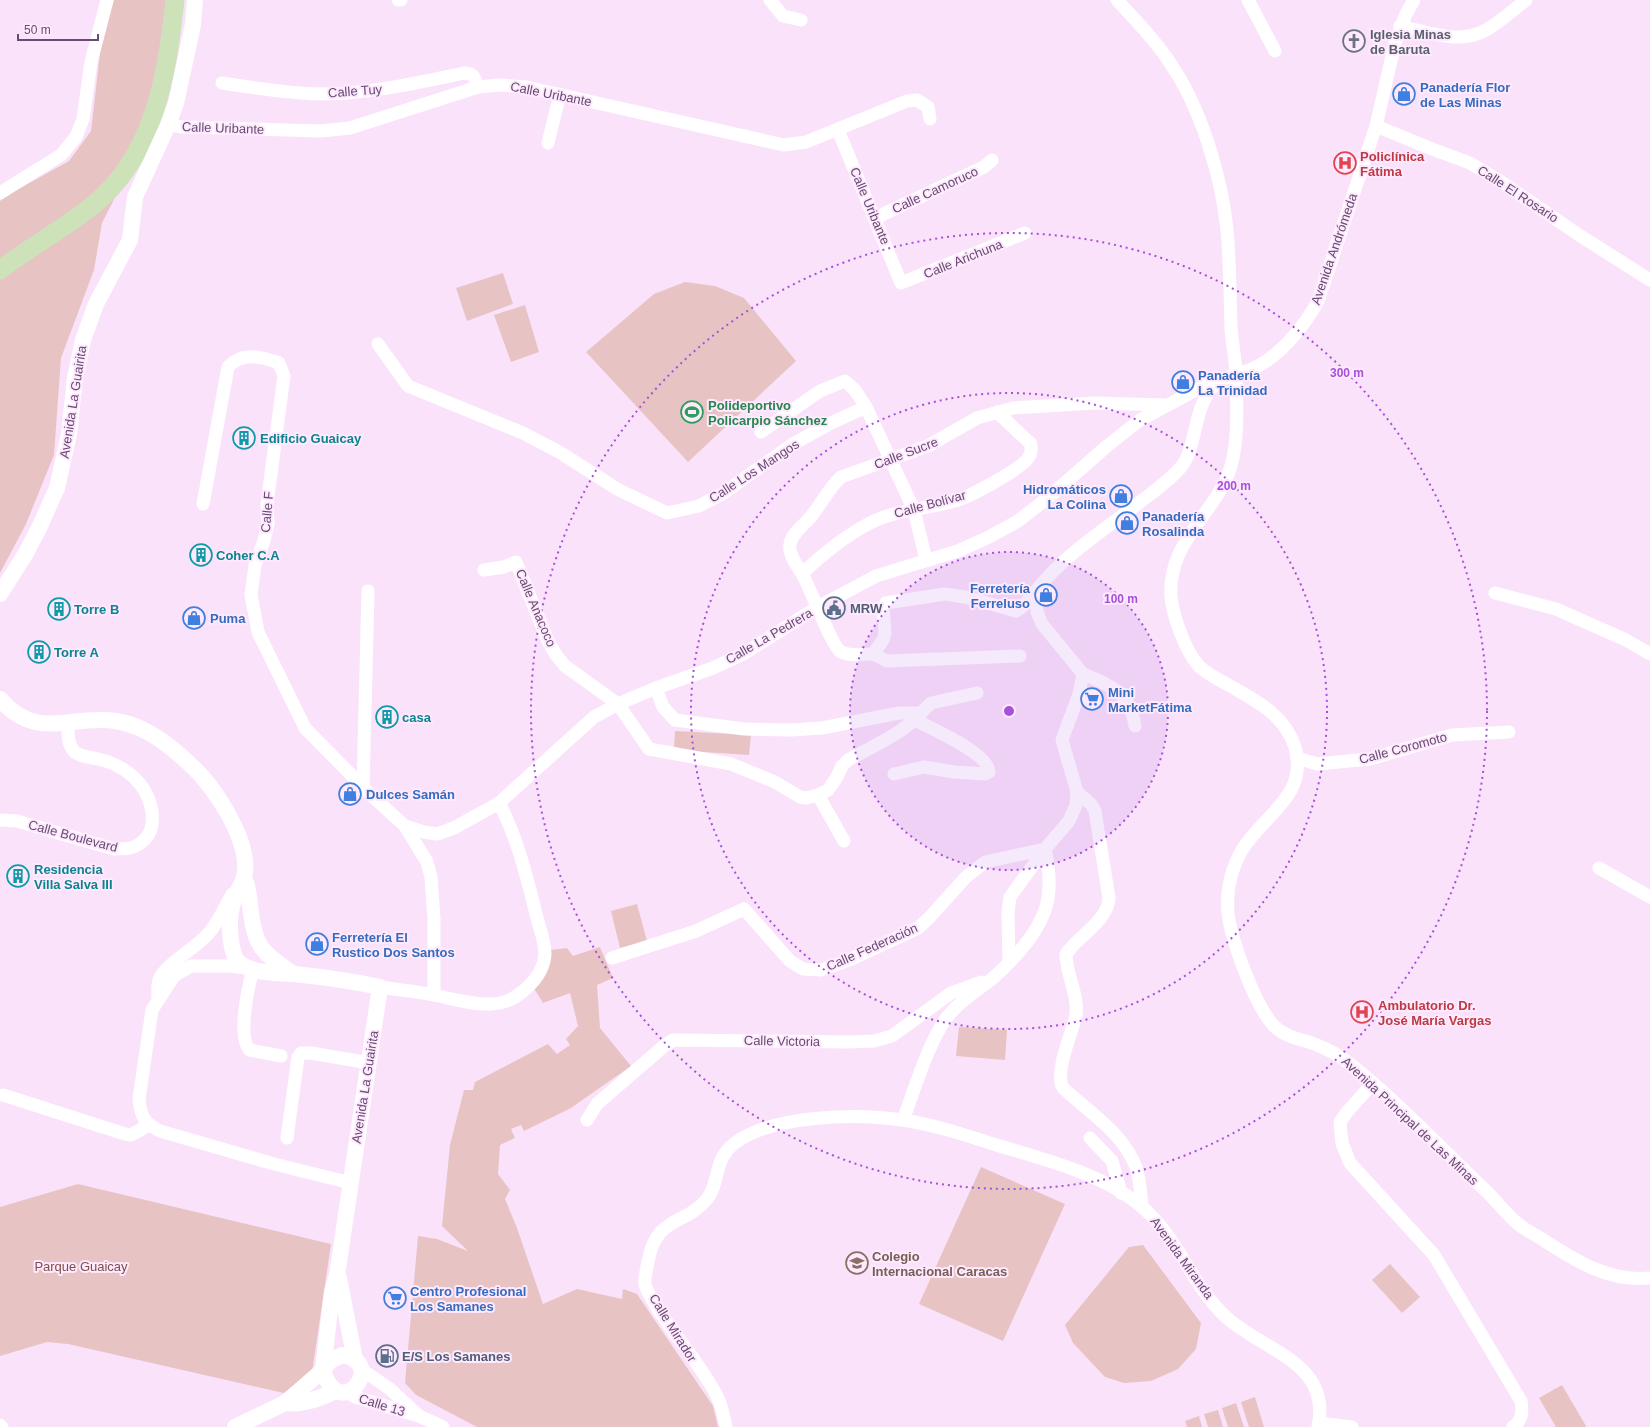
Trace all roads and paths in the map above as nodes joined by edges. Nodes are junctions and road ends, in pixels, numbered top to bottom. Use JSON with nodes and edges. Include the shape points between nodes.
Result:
{"nodes":[{"id":1,"x":107,"y":0,"type":"edge"},
{"id":2,"x":195,"y":0,"type":"edge"},
{"id":3,"x":398,"y":0,"type":"edge"},
{"id":4,"x":401,"y":0,"type":"edge"},
{"id":5,"x":770,"y":0,"type":"edge"},
{"id":6,"x":1117,"y":0,"type":"edge"},
{"id":7,"x":1248,"y":0,"type":"edge"},
{"id":8,"x":1414,"y":0,"type":"edge"},
{"id":9,"x":1526,"y":0,"type":"edge"},
{"id":10,"x":802,"y":20,"type":"dead end"},
{"id":11,"x":1400,"y":26,"type":"junction"},
{"id":12,"x":1275,"y":51,"type":"dead end"},
{"id":13,"x":222,"y":83,"type":"dead end"},
{"id":14,"x":478,"y":87,"type":"junction"},
{"id":15,"x":560,"y":94,"type":"junction"},
{"id":16,"x":930,"y":119,"type":"dead end"},
{"id":17,"x":168,"y":125,"type":"junction"},
{"id":18,"x":1376,"y":126,"type":"junction"},
{"id":19,"x":838,"y":130,"type":"junction"},
{"id":20,"x":548,"y":143,"type":"dead end"},
{"id":21,"x":992,"y":160,"type":"dead end"},
{"id":22,"x":0,"y":193,"type":"edge"},
{"id":23,"x":875,"y":218,"type":"junction"},
{"id":24,"x":1025,"y":233,"type":"dead end"},
{"id":25,"x":1650,"y":280,"type":"edge"},
{"id":26,"x":901,"y":283,"type":"joint"},
{"id":27,"x":378,"y":344,"type":"dead end"},
{"id":28,"x":1236,"y":373,"type":"junction"},
{"id":29,"x":1218,"y":382,"type":"junction"},
{"id":30,"x":1168,"y":405,"type":"junction"},
{"id":31,"x":866,"y":407,"type":"junction"},
{"id":32,"x":997,"y":412,"type":"junction"},
{"id":33,"x":761,"y":432,"type":"dead end"},
{"id":34,"x":889,"y":459,"type":"junction"},
{"id":35,"x":203,"y":504,"type":"dead end"},
{"id":36,"x":914,"y":510,"type":"junction"},
{"id":37,"x":926,"y":560,"type":"junction"},
{"id":38,"x":484,"y":570,"type":"dead end"},
{"id":39,"x":802,"y":574,"type":"junction"},
{"id":40,"x":1036,"y":590,"type":"junction"},
{"id":41,"x":368,"y":591,"type":"dead end"},
{"id":42,"x":1495,"y":593,"type":"dead end"},
{"id":43,"x":0,"y":594,"type":"edge"},
{"id":44,"x":818,"y":607,"type":"junction"},
{"id":45,"x":873,"y":654,"type":"junction"},
{"id":46,"x":1650,"y":654,"type":"edge"},
{"id":47,"x":1020,"y":656,"type":"dead end"},
{"id":48,"x":1084,"y":674,"type":"junction"},
{"id":49,"x":656,"y":688,"type":"junction"},
{"id":50,"x":977,"y":693,"type":"dead end"},
{"id":51,"x":0,"y":699,"type":"edge"},
{"id":52,"x":618,"y":704,"type":"junction"},
{"id":53,"x":918,"y":717,"type":"junction"},
{"id":54,"x":68,"y":723,"type":"junction"},
{"id":55,"x":1135,"y":726,"type":"dead end"},
{"id":56,"x":1509,"y":732,"type":"dead end"},
{"id":57,"x":1297,"y":758,"type":"junction"},
{"id":58,"x":894,"y":774,"type":"dead end"},
{"id":59,"x":363,"y":787,"type":"junction"},
{"id":60,"x":1077,"y":792,"type":"junction"},
{"id":61,"x":818,"y":796,"type":"junction"},
{"id":62,"x":499,"y":803,"type":"junction"},
{"id":63,"x":0,"y":820,"type":"edge"},
{"id":64,"x":405,"y":826,"type":"junction"},
{"id":65,"x":844,"y":841,"type":"dead end"},
{"id":66,"x":1045,"y":850,"type":"junction"},
{"id":67,"x":1599,"y":868,"type":"dead end"},
{"id":68,"x":245,"y":880,"type":"junction"},
{"id":69,"x":1650,"y":897,"type":"edge"},
{"id":70,"x":254,"y":930,"type":"junction"},
{"id":71,"x":612,"y":958,"type":"dead end"},
{"id":72,"x":1009,"y":962,"type":"junction"},
{"id":73,"x":242,"y":966,"type":"junction"},
{"id":74,"x":293,"y":974,"type":"junction"},
{"id":75,"x":992,"y":978,"type":"junction"},
{"id":76,"x":380,"y":987,"type":"junction"},
{"id":77,"x":434,"y":995,"type":"junction"},
{"id":78,"x":158,"y":999,"type":"junction"},
{"id":79,"x":281,"y":1056,"type":"dead end"},
{"id":80,"x":369,"y":1063,"type":"junction"},
{"id":81,"x":1373,"y":1083,"type":"junction"},
{"id":82,"x":3,"y":1096,"type":"dead end"},
{"id":83,"x":587,"y":1120,"type":"dead end"},
{"id":84,"x":903,"y":1120,"type":"junction"},
{"id":85,"x":149,"y":1125,"type":"junction"},
{"id":86,"x":287,"y":1138,"type":"dead end"},
{"id":87,"x":1090,"y":1138,"type":"dead end"},
{"id":88,"x":351,"y":1183,"type":"junction"},
{"id":89,"x":1121,"y":1193,"type":"junction"},
{"id":90,"x":1142,"y":1207,"type":"junction"},
{"id":91,"x":338,"y":1275,"type":"junction"},
{"id":92,"x":1650,"y":1278,"type":"edge"},
{"id":93,"x":358,"y":1365,"type":"junction"},
{"id":94,"x":323,"y":1370,"type":"junction"},
{"id":95,"x":341,"y":1392,"type":"junction"},
{"id":96,"x":285,"y":1403,"type":"junction"},
{"id":97,"x":419,"y":1416,"type":"junction"},
{"id":98,"x":1318,"y":1425,"type":"edge"},
{"id":99,"x":438,"y":1426,"type":"edge"},
{"id":100,"x":235,"y":1427,"type":"edge"},
{"id":101,"x":726,"y":1427,"type":"edge"},
{"id":102,"x":1352,"y":1427,"type":"edge"},
{"id":103,"x":1512,"y":1427,"type":"edge"}],
"edges":[{"from":1,"to":22,"type":"street","via":[[91,62],[83,119],[76,137],[61,155]]},
{"from":2,"to":17,"type":"street","name":"Avenida La Guairita","via":[[193,25],[176,103]]},
{"from":3,"to":4,"type":"street"},
{"from":5,"to":10,"type":"street","via":[[783,16]]},
{"from":6,"to":28,"type":"street","name":"Avenida Principal de Las Minas","via":[[1153,40],[1177,73],[1208,142],[1220,186],[1227,228],[1232,344]]},
{"from":7,"to":12,"type":"street"},
{"from":8,"to":11,"type":"street","name":"Avenida Andrómeda"},
{"from":9,"to":11,"type":"street","via":[[1485,30],[1473,35],[1458,38]]},
{"from":11,"to":18,"type":"street","name":"Avenida Andrómeda"},
{"from":13,"to":14,"type":"street","name":"Calle Tuy","via":[[320,94],[394,88],[471,73]]},
{"from":14,"to":15,"type":"street","name":"Calle Uribante","via":[[510,85]]},
{"from":14,"to":17,"type":"street","name":"Calle Uribante","via":[[344,129]]},
{"from":15,"to":19,"type":"street","name":"Calle Uribante","via":[[784,144],[806,142]]},
{"from":15,"to":20,"type":"street"},
{"from":16,"to":19,"type":"street","name":"Calle Uribante","via":[[928,107],[917,100],[907,101]]},
{"from":17,"to":43,"type":"street","name":"Avenida La Guairita","via":[[135,197],[130,240],[96,304],[86,330],[77,364],[69,434],[57,488],[37,533]]},
{"from":18,"to":25,"type":"street","name":"Calle El Rosario","via":[[1470,163]]},
{"from":18,"to":28,"type":"street","name":"Avenida Andrómeda","via":[[1318,301],[1310,317],[1297,334],[1279,350],[1259,365]]},
{"from":19,"to":23,"type":"street","name":"Calle Uribante"},
{"from":21,"to":23,"type":"street","name":"Calle Camoruco","via":[[984,167]]},
{"from":23,"to":26,"type":"street","name":"Calle Uribante"},
{"from":24,"to":26,"type":"street","name":"Calle Arichuna"},
{"from":27,"to":31,"type":"street","name":"Calle Los Mangos","via":[[408,386],[523,433],[561,453],[617,489],[667,513],[699,506],[722,494],[793,444],[831,422]]},
{"from":28,"to":29,"type":"street","name":"Avenida Andrómeda"},
{"from":28,"to":57,"type":"street","name":"Avenida Principal de Las Minas","via":[[1233,459],[1218,495],[1192,529],[1177,560],[1172,579],[1171,599],[1182,636],[1198,665],[1278,717],[1288,732]]},
{"from":29,"to":30,"type":"street","name":"Calle La Pedrera","via":[[1205,385]]},
{"from":29,"to":40,"type":"street","via":[[1205,398],[1185,460],[1179,469],[1053,570]]},
{"from":30,"to":32,"type":"street","name":"Calle Sucre","via":[[1096,403],[1013,408]]},
{"from":30,"to":37,"type":"street","name":"Calle La Pedrera","via":[[1140,420],[1050,498],[1018,521],[958,551]]},
{"from":31,"to":33,"type":"street","via":[[845,381],[820,391]]},
{"from":31,"to":34,"type":"street"},
{"from":32,"to":34,"type":"street","name":"Calle Sucre","via":[[977,418],[928,446]]},
{"from":32,"to":36,"type":"street","name":"Calle Bolívar","via":[[1031,444],[1030,456],[1006,475],[959,500]]},
{"from":34,"to":36,"type":"street"},
{"from":34,"to":39,"type":"street","name":"Calle Sucre","via":[[841,477],[791,538],[789,547],[792,557]]},
{"from":35,"to":59,"type":"street","name":"Calle F","via":[[228,367],[240,358],[258,356],[278,363],[284,376],[267,504],[268,524],[254,565],[251,595],[258,632],[305,728]]},
{"from":36,"to":37,"type":"street"},
{"from":36,"to":39,"type":"street","name":"Calle Bolívar","via":[[889,515],[869,523]]},
{"from":37,"to":44,"type":"street","name":"Calle La Pedrera","via":[[876,576]]},
{"from":38,"to":52,"type":"street","name":"Calle Anacoco","via":[[516,562],[556,655],[565,666]]},
{"from":39,"to":44,"type":"street","name":"Calle Sucre"},
{"from":40,"to":45,"type":"street","via":[[1016,611],[945,594],[886,603],[883,607],[884,637]]},
{"from":40,"to":48,"type":"street","via":[[1038,615],[1042,624]]},
{"from":41,"to":59,"type":"street"},
{"from":42,"to":46,"type":"street","via":[[1556,609],[1626,640]]},
{"from":44,"to":45,"type":"street","name":"Calle Sucre","via":[[839,651],[844,654]]},
{"from":44,"to":49,"type":"street","name":"Calle La Pedrera","via":[[743,654],[713,668]]},
{"from":45,"to":47,"type":"street","via":[[887,661]]},
{"from":48,"to":55,"type":"street","via":[[1122,694],[1132,708]]},
{"from":48,"to":60,"type":"street","via":[[1062,737]]},
{"from":49,"to":52,"type":"street","name":"Calle La Pedrera"},
{"from":49,"to":53,"type":"street","via":[[665,710],[675,720],[744,729],[822,728],[899,713]]},
{"from":50,"to":53,"type":"street","via":[[931,703]]},
{"from":51,"to":54,"type":"street","via":[[6,707],[23,718],[40,722]]},
{"from":52,"to":61,"type":"street","via":[[644,745],[651,750],[726,762],[775,782],[802,797]]},
{"from":52,"to":62,"type":"street","name":"Calle La Pedrera","via":[[594,717]]},
{"from":53,"to":58,"type":"street","via":[[984,760],[989,772],[985,774],[924,767]]},
{"from":53,"to":61,"type":"street","via":[[845,763],[828,790]]},
{"from":54,"to":63,"type":"street","name":"Calle Boulevard","via":[[69,742],[76,753],[113,764],[138,780],[149,800],[152,823],[149,835],[135,847],[114,849],[18,821]]},
{"from":54,"to":68,"type":"street","via":[[116,721],[147,732],[171,748],[208,784],[226,812],[244,849]]},
{"from":56,"to":57,"type":"street","name":"Calle Coromoto","via":[[1452,735],[1370,759],[1317,764]]},
{"from":57,"to":81,"type":"street","name":"Avenida Principal de Las Minas","via":[[1298,769],[1286,800],[1249,840],[1238,858],[1227,892],[1230,928],[1255,994],[1272,1024],[1281,1032],[1315,1044],[1342,1058]]},
{"from":59,"to":64,"type":"street","name":"Calle F"},
{"from":60,"to":66,"type":"street","via":[[1076,805],[1069,821]]},
{"from":60,"to":90,"type":"street","via":[[1095,811],[1109,898],[1108,906],[1102,915],[1066,954],[1076,1011],[1062,1067],[1061,1083],[1063,1088],[1097,1117],[1125,1146],[1137,1172]]},
{"from":61,"to":65,"type":"street"},
{"from":62,"to":64,"type":"street","name":"Calle La Pedrera","via":[[454,828],[437,834]]},
{"from":62,"to":77,"type":"street","via":[[520,853],[532,897],[545,954],[541,969],[523,990],[509,1000],[498,1003],[456,1000]]},
{"from":64,"to":77,"type":"street","via":[[427,862],[431,877]]},
{"from":66,"to":71,"type":"street","name":"Calle Federación","via":[[985,862],[966,877],[918,928],[827,968],[810,970],[796,966],[744,909],[696,931]]},
{"from":66,"to":72,"type":"street","via":[[1010,897]]},
{"from":66,"to":72,"type":"street","via":[[1050,877],[1045,911],[1033,935]]},
{"from":67,"to":69,"type":"street"},
{"from":68,"to":70,"type":"street"},
{"from":68,"to":73,"type":"street","via":[[230,912],[233,948]]},
{"from":68,"to":78,"type":"street","via":[[232,893],[208,934],[162,975],[158,981]]},
{"from":70,"to":73,"type":"street"},
{"from":70,"to":74,"type":"street","via":[[262,951]]},
{"from":72,"to":75,"type":"street"},
{"from":73,"to":74,"type":"street"},
{"from":73,"to":78,"type":"street","via":[[202,965],[186,968],[174,976]]},
{"from":73,"to":79,"type":"street","via":[[248,989],[244,1042],[250,1050]]},
{"from":74,"to":76,"type":"street"},
{"from":75,"to":83,"type":"street","name":"Calle Victoria","via":[[951,993],[892,1036],[883,1039],[848,1042],[673,1040],[597,1104]]},
{"from":75,"to":84,"type":"street","via":[[953,1010],[941,1026]]},
{"from":76,"to":77,"type":"street"},
{"from":76,"to":80,"type":"street","name":"Avenida La Guairita"},
{"from":78,"to":85,"type":"street","via":[[152,1010],[139,1099],[141,1113]]},
{"from":80,"to":86,"type":"street","via":[[301,1053],[298,1056]]},
{"from":80,"to":88,"type":"street","name":"Avenida La Guairita"},
{"from":81,"to":92,"type":"street","name":"Avenida Principal de Las Minas","via":[[1517,1223],[1582,1265],[1625,1277]]},
{"from":81,"to":103,"type":"street","via":[[1340,1122],[1342,1143],[1350,1163],[1434,1255],[1521,1401],[1523,1412],[1518,1424]]},
{"from":82,"to":85,"type":"street","via":[[131,1136]]},
{"from":84,"to":89,"type":"street","name":"Avenida Miranda","via":[[1062,1165]]},
{"from":84,"to":101,"type":"street","name":"Calle Mirador","via":[[852,1116],[793,1121],[753,1132],[728,1150],[719,1164],[709,1196],[694,1210],[668,1224],[659,1234],[650,1250],[645,1284],[658,1309],[717,1396]]},
{"from":85,"to":88,"type":"street","via":[[160,1131],[274,1164]]},
{"from":87,"to":89,"type":"street","via":[[1112,1161]]},
{"from":88,"to":91,"type":"street","name":"Avenida La Guairita"},
{"from":89,"to":90,"type":"street","name":"Avenida Miranda"},
{"from":90,"to":98,"type":"street","name":"Avenida Miranda","via":[[1162,1228],[1205,1292],[1227,1317],[1295,1362],[1309,1376],[1318,1395]]},
{"from":91,"to":93,"type":"street","name":"Avenida La Guairita"},
{"from":91,"to":94,"type":"street","name":"Avenida La Guairita","via":[[332,1292]]},
{"from":93,"to":94,"type":"street","name":"Avenida La Guairita","via":[[343,1355],[336,1356]]},
{"from":93,"to":95,"type":"street","name":"Avenida La Guairita","via":[[361,1378],[358,1386]]},
{"from":93,"to":97,"type":"street","name":"Calle 13","via":[[390,1389]]},
{"from":94,"to":95,"type":"street","via":[[328,1385]]},
{"from":94,"to":96,"type":"street","name":"Avenida La Guairita"},
{"from":95,"to":96,"type":"street","name":"Avenida La Guairita","via":[[303,1403]]},
{"from":95,"to":97,"type":"street","name":"Calle 13"},
{"from":96,"to":100,"type":"street","name":"Avenida La Guairita"},
{"from":97,"to":99,"type":"street","name":"Calle 13"},
{"from":98,"to":102,"type":"street"}]}
